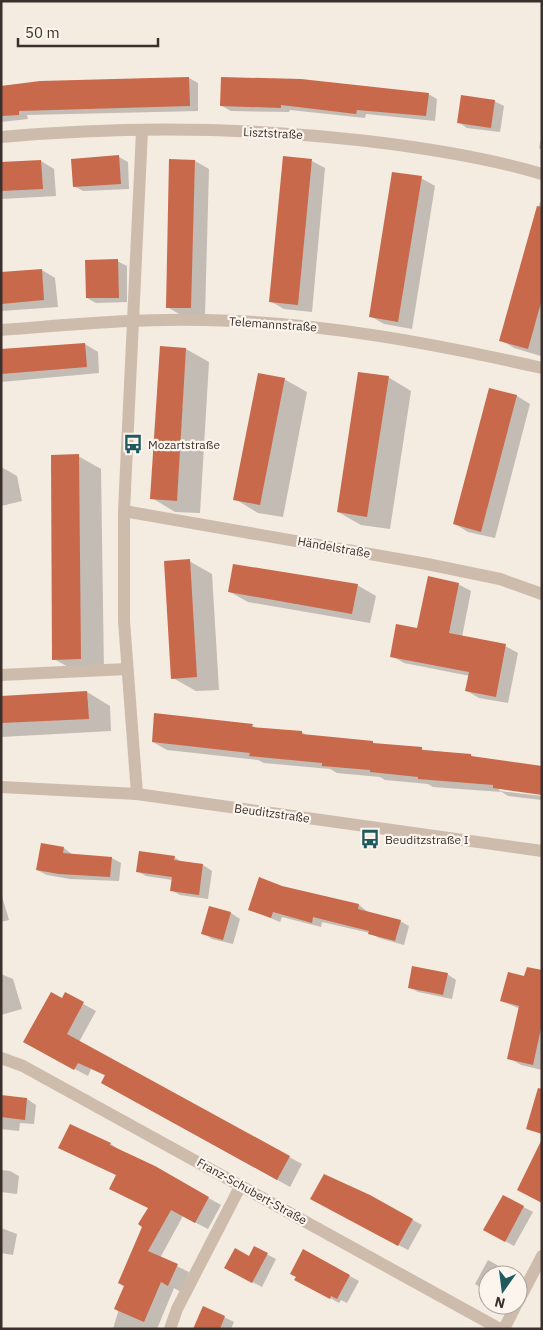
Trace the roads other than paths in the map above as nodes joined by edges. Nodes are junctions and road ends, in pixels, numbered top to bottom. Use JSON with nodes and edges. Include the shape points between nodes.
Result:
{"nodes":[{"id":1,"x":142,"y":131,"type":"junction"},
{"id":2,"x":1,"y":137,"type":"edge"},
{"id":3,"x":542,"y":174,"type":"edge"},
{"id":4,"x":132,"y":320,"type":"junction"},
{"id":5,"x":1,"y":330,"type":"edge"},
{"id":6,"x":542,"y":368,"type":"edge"},
{"id":7,"x":124,"y":511,"type":"junction"},
{"id":8,"x":542,"y":594,"type":"edge"},
{"id":9,"x":127,"y":669,"type":"junction"},
{"id":10,"x":1,"y":675,"type":"edge"},
{"id":11,"x":1,"y":786,"type":"edge"},
{"id":12,"x":137,"y":794,"type":"junction"},
{"id":13,"x":542,"y":851,"type":"edge"},
{"id":14,"x":1,"y":1058,"type":"edge"},
{"id":15,"x":242,"y":1185,"type":"junction"},
{"id":16,"x":542,"y":1256,"type":"edge"},
{"id":17,"x":528,"y":1283,"type":"edge"},
{"id":18,"x":510,"y":1315,"type":"edge"},
{"id":19,"x":170,"y":1329,"type":"edge"},
{"id":20,"x":502,"y":1329,"type":"edge"}],
"edges":[{"from":1,"to":2,"type":"street","name":"Lisztstraße"},
{"from":1,"to":3,"type":"street","name":"Lisztstraße","via":[[297,133],[447,152]]},
{"from":1,"to":4,"type":"street"},
{"from":4,"to":5,"type":"street","name":"Telemannstraße"},
{"from":4,"to":6,"type":"street","name":"Telemannstraße","via":[[215,320],[350,330],[395,336]]},
{"from":4,"to":7,"type":"street"},
{"from":7,"to":8,"type":"street","name":"Händelstraße","via":[[427,564],[500,579]]},
{"from":7,"to":9,"type":"street"},
{"from":9,"to":10,"type":"street"},
{"from":9,"to":12,"type":"street"},
{"from":11,"to":12,"type":"street","name":"Beuditzstraße"},
{"from":12,"to":13,"type":"street","name":"Beuditzstraße"},
{"from":14,"to":15,"type":"street","name":"Franz-Schubert-Straße","via":[[23,1066]]},
{"from":15,"to":19,"type":"street","via":[[176,1309]]},
{"from":15,"to":20,"type":"street","name":"Franz-Schubert-Straße"},
{"from":16,"to":17,"type":"street"},
{"from":18,"to":20,"type":"street"}]}
